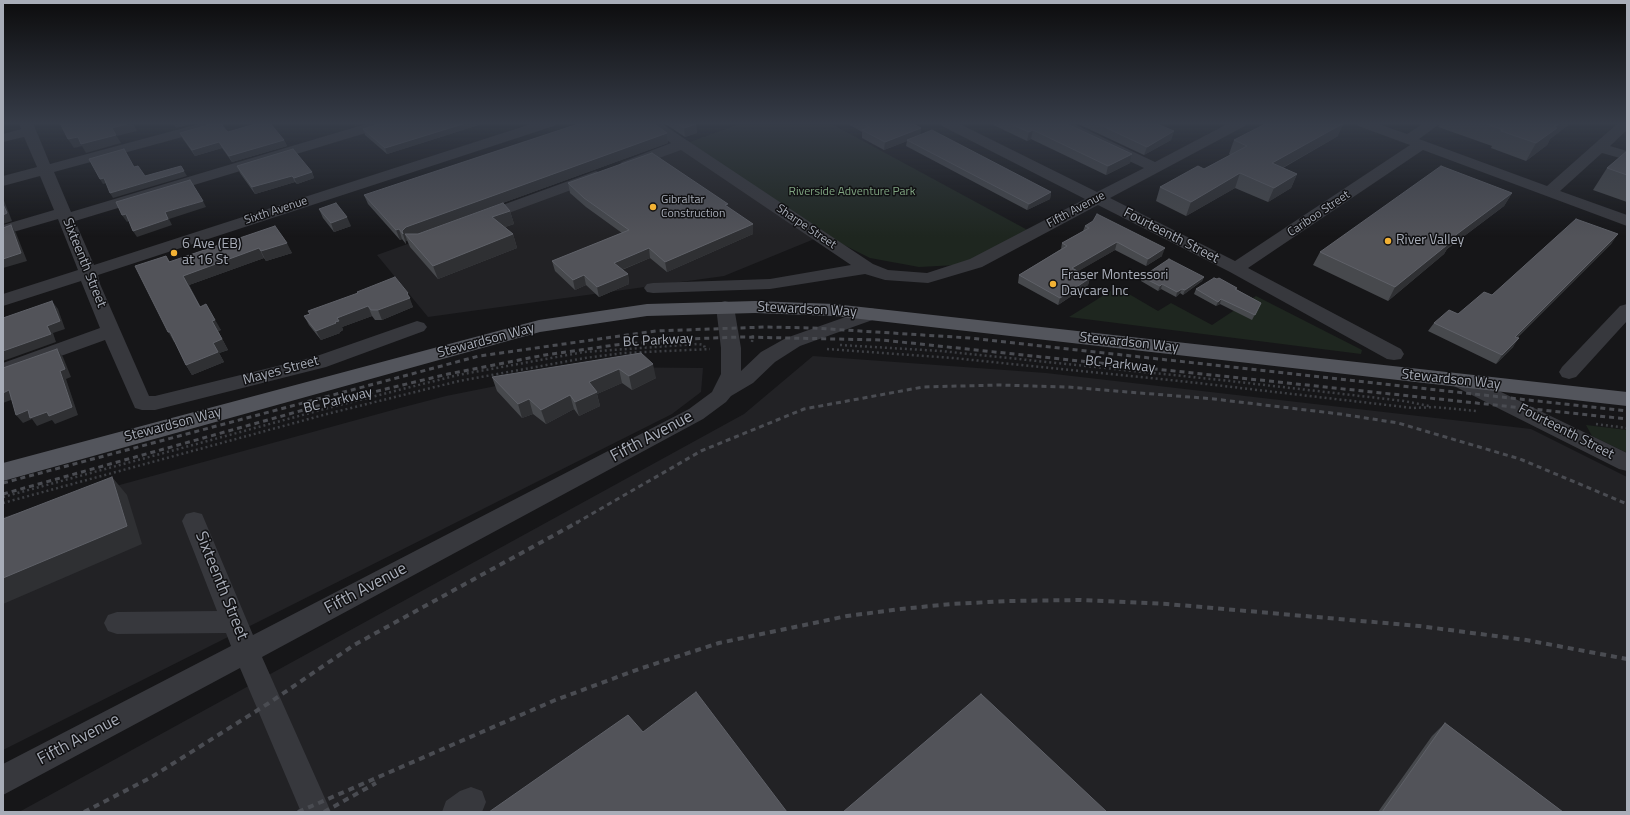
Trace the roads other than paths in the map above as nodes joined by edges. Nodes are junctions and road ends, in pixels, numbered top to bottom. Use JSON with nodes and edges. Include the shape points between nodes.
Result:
{"nodes":[{"id":1,"x":42,"y":161,"type":"edge"},
{"id":2,"x":79,"y":161,"type":"edge"},
{"id":3,"x":253,"y":161,"type":"edge"},
{"id":4,"x":428,"y":161,"type":"edge"},
{"id":5,"x":637,"y":161,"type":"edge"},
{"id":6,"x":708,"y":161,"type":"edge"},
{"id":7,"x":1022,"y":161,"type":"edge"},
{"id":8,"x":1141,"y":161,"type":"edge"},
{"id":9,"x":1169,"y":161,"type":"edge"},
{"id":10,"x":1398,"y":161,"type":"edge"},
{"id":11,"x":1466,"y":161,"type":"edge"},
{"id":12,"x":1585,"y":161,"type":"edge"},
{"id":13,"x":1156,"y":168,"type":"junction"},
{"id":14,"x":46,"y":170,"type":"junction"},
{"id":15,"x":3,"y":181,"type":"edge"},
{"id":16,"x":1550,"y":192,"type":"junction"},
{"id":17,"x":1098,"y":199,"type":"junction"},
{"id":18,"x":64,"y":216,"type":"junction"},
{"id":19,"x":1627,"y":221,"type":"edge"},
{"id":20,"x":468,"y":223,"type":"edge"},
{"id":21,"x":3,"y":230,"type":"edge"},
{"id":22,"x":976,"y":263,"type":"joint"},
{"id":23,"x":86,"y":268,"type":"junction"},
{"id":24,"x":866,"y":268,"type":"junction"},
{"id":25,"x":1236,"y":268,"type":"junction"},
{"id":26,"x":654,"y":288,"type":"dead end"},
{"id":27,"x":3,"y":300,"type":"edge"},
{"id":28,"x":725,"y":307,"type":"junction"},
{"id":29,"x":1627,"y":310,"type":"edge"},
{"id":30,"x":871,"y":314,"type":"junction"},
{"id":31,"x":417,"y":327,"type":"dead end"},
{"id":32,"x":112,"y":331,"type":"junction"},
{"id":33,"x":1394,"y":354,"type":"dead end"},
{"id":34,"x":3,"y":370,"type":"edge"},
{"id":35,"x":1569,"y":372,"type":"dead end"},
{"id":36,"x":1461,"y":381,"type":"junction"},
{"id":37,"x":724,"y":391,"type":"junction"},
{"id":38,"x":1627,"y":399,"type":"edge"},
{"id":39,"x":142,"y":403,"type":"joint"},
{"id":40,"x":1627,"y":463,"type":"edge"},
{"id":41,"x":3,"y":472,"type":"edge"},
{"id":42,"x":194,"y":521,"type":"dead end"},
{"id":43,"x":234,"y":622,"type":"junction"},
{"id":44,"x":117,"y":623,"type":"dead end"},
{"id":45,"x":247,"y":651,"type":"junction"},
{"id":46,"x":3,"y":780,"type":"edge"},
{"id":47,"x":316,"y":812,"type":"edge"}],
"edges":[{"from":1,"to":14,"type":"street","name":"Sixteenth Street"},
{"from":2,"to":14,"type":"street"},
{"from":3,"to":18,"type":"street"},
{"from":4,"to":23,"type":"street","name":"Sixth Avenue"},
{"from":5,"to":20,"type":"street"},
{"from":6,"to":24,"type":"street","name":"Sharpe Street"},
{"from":7,"to":17,"type":"street","name":"Fourteenth Street"},
{"from":8,"to":13,"type":"street"},
{"from":9,"to":13,"type":"street","name":"Fifth Avenue"},
{"from":10,"to":25,"type":"street","name":"Cariboo Street"},
{"from":11,"to":16,"type":"street"},
{"from":12,"to":16,"type":"street"},
{"from":13,"to":17,"type":"street","name":"Fifth Avenue"},
{"from":14,"to":15,"type":"street"},
{"from":14,"to":18,"type":"street","name":"Sixteenth Street"},
{"from":16,"to":19,"type":"street"},
{"from":17,"to":22,"type":"street","name":"Fifth Avenue"},
{"from":17,"to":25,"type":"street","name":"Fourteenth Street"},
{"from":18,"to":21,"type":"street"},
{"from":18,"to":23,"type":"street","name":"Sixteenth Street"},
{"from":22,"to":24,"type":"street","name":"Sharpe Street","via":[[928,278],[885,276]]},
{"from":23,"to":27,"type":"street","name":"Sixth Avenue"},
{"from":23,"to":32,"type":"street","name":"Sixteenth Street"},
{"from":24,"to":26,"type":"street","via":[[770,284]]},
{"from":25,"to":33,"type":"street","name":"Fourteenth Street"},
{"from":28,"to":30,"type":"main road","name":"Stewardson Way","via":[[834,310]]},
{"from":28,"to":37,"type":"street","name":"Fifth Avenue","via":[[731,348],[731,374]]},
{"from":28,"to":41,"type":"main road","name":"Stewardson Way","via":[[647,310],[539,326]]},
{"from":29,"to":35,"type":"street"},
{"from":30,"to":36,"type":"main road","name":"Stewardson Way"},
{"from":30,"to":37,"type":"street","name":"Fifth Avenue","via":[[793,342],[768,357],[746,378]]},
{"from":31,"to":39,"type":"street","name":"Mayes Street","via":[[319,362],[155,403]]},
{"from":32,"to":34,"type":"street"},
{"from":32,"to":39,"type":"street","name":"Sixteenth Street"},
{"from":36,"to":38,"type":"main road","name":"Stewardson Way"},
{"from":36,"to":40,"type":"street","name":"Fourteenth Street"},
{"from":37,"to":45,"type":"street","name":"Fifth Avenue","via":[[719,398],[696,414]]},
{"from":42,"to":43,"type":"street","name":"Sixteenth Street"},
{"from":43,"to":44,"type":"street"},
{"from":43,"to":45,"type":"street","name":"Sixteenth Street"},
{"from":45,"to":46,"type":"street","name":"Fifth Avenue"},
{"from":45,"to":47,"type":"street","name":"Sixteenth Street"}]}
